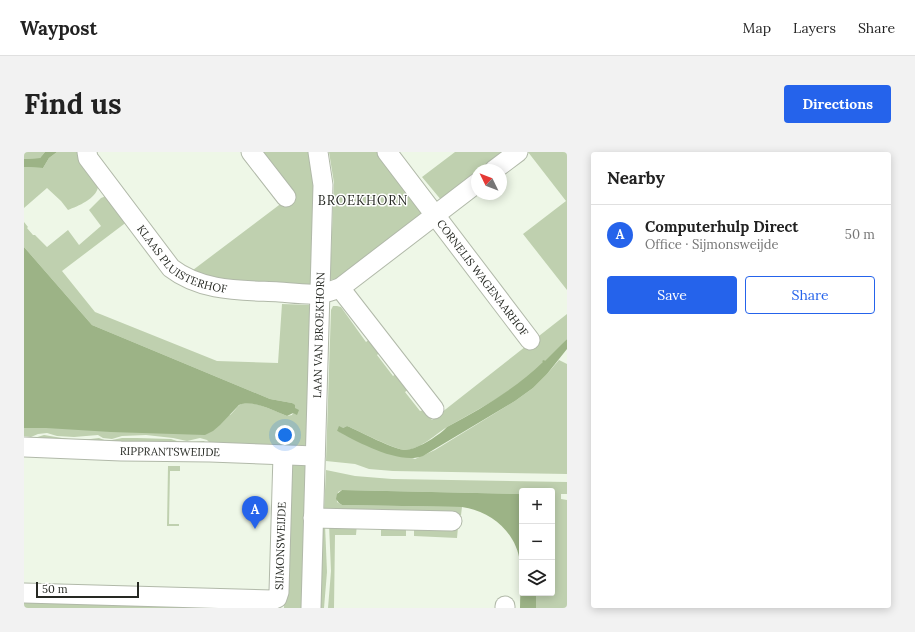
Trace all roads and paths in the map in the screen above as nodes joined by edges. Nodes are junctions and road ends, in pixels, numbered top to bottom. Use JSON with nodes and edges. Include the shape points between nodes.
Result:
{"nodes":[{"id":1,"x":87,"y":152,"type":"edge"},
{"id":2,"x":252,"y":152,"type":"edge"},
{"id":3,"x":318,"y":152,"type":"edge"},
{"id":4,"x":387,"y":152,"type":"edge"},
{"id":5,"x":518,"y":152,"type":"edge"},
{"id":6,"x":502,"y":164,"type":"edge"},
{"id":7,"x":471,"y":188,"type":"edge"},
{"id":8,"x":286,"y":197,"type":"dead end"},
{"id":9,"x":435,"y":216,"type":"junction"},
{"id":10,"x":340,"y":288,"type":"junction"},
{"id":11,"x":319,"y":294,"type":"junction"},
{"id":12,"x":530,"y":340,"type":"dead end"},
{"id":13,"x":434,"y":409,"type":"dead end"},
{"id":14,"x":24,"y":447,"type":"edge"},
{"id":15,"x":283,"y":455,"type":"junction"},
{"id":16,"x":315,"y":456,"type":"junction"},
{"id":17,"x":313,"y":518,"type":"junction"},
{"id":18,"x":452,"y":521,"type":"dead end"},
{"id":19,"x":24,"y":593,"type":"edge"},
{"id":20,"x":311,"y":608,"type":"edge"}],
"edges":[{"from":1,"to":11,"type":"street","name":"KLAAS PLUISTERHOF","via":[[88,158],[171,268],[178,273],[204,285],[221,289]]},
{"from":2,"to":8,"type":"street"},
{"from":3,"to":11,"type":"street","name":"LAAN VAN BROEKHORN","via":[[323,185]]},
{"from":4,"to":9,"type":"street"},
{"from":5,"to":6,"type":"street"},
{"from":7,"to":9,"type":"street","name":"CORNELIS WAGENAARHOF"},
{"from":9,"to":10,"type":"street","name":"CORNELIS WAGENAARHOF"},
{"from":9,"to":12,"type":"street","name":"CORNELIS WAGENAARHOF"},
{"from":10,"to":11,"type":"street","name":"CORNELIS WAGENAARHOF"},
{"from":10,"to":13,"type":"street"},
{"from":11,"to":16,"type":"street","name":"LAAN VAN BROEKHORN"},
{"from":14,"to":15,"type":"street","name":"RIPPRANTSWEIJDE"},
{"from":15,"to":16,"type":"street","name":"RIPPRANTSWEIJDE"},
{"from":15,"to":19,"type":"street","name":"SIJMONSWEIJDE","via":[[277,598],[272,600]]},
{"from":16,"to":17,"type":"street","name":"LAAN VAN BROEKHORN"},
{"from":17,"to":18,"type":"street"},
{"from":17,"to":20,"type":"street","name":"LAAN VAN BROEKHORN"}]}
